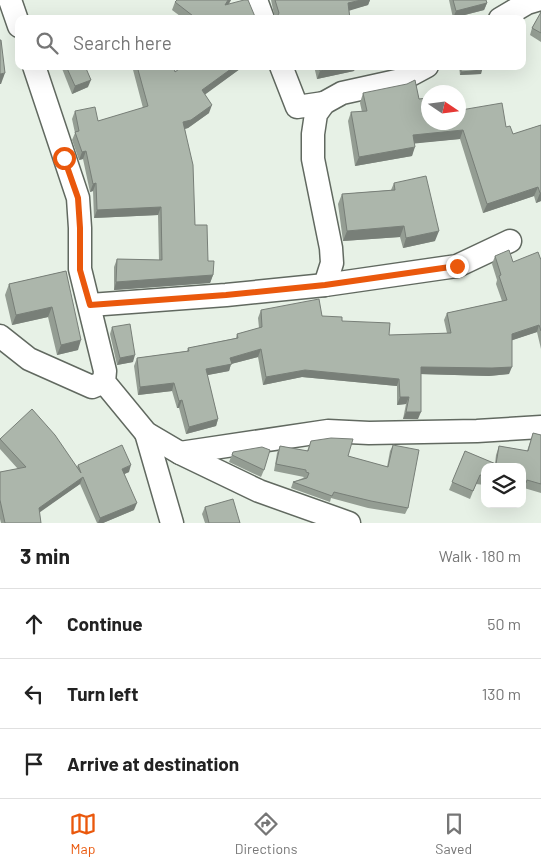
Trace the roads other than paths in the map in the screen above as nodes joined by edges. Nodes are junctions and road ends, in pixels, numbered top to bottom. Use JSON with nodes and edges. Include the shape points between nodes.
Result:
{"nodes":[{"id":1,"x":10,"y":0,"type":"edge"},
{"id":2,"x":256,"y":0,"type":"edge"},
{"id":3,"x":537,"y":0,"type":"edge"},
{"id":4,"x":15,"y":15,"type":"edge"},
{"id":5,"x":262,"y":15,"type":"edge"},
{"id":6,"x":507,"y":15,"type":"edge"},
{"id":7,"x":35,"y":70,"type":"edge"},
{"id":8,"x":283,"y":70,"type":"edge"},
{"id":9,"x":420,"y":70,"type":"edge"},
{"id":10,"x":324,"y":103,"type":"junction"},
{"id":11,"x":510,"y":241,"type":"dead end"},
{"id":12,"x":325,"y":285,"type":"junction"},
{"id":13,"x":90,"y":305,"type":"junction"},
{"id":14,"x":0,"y":336,"type":"edge"},
{"id":15,"x":104,"y":382,"type":"junction"},
{"id":16,"x":541,"y":427,"type":"edge"},
{"id":17,"x":146,"y":433,"type":"junction"},
{"id":18,"x":180,"y":453,"type":"junction"},
{"id":19,"x":167,"y":521,"type":"edge"},
{"id":20,"x":349,"y":523,"type":"edge"}],
"edges":[{"from":1,"to":4,"type":"street"},
{"from":2,"to":5,"type":"street"},
{"from":3,"to":6,"type":"street"},
{"from":7,"to":13,"type":"street","via":[[78,198],[80,270]]},
{"from":8,"to":10,"type":"street","via":[[297,107]]},
{"from":9,"to":10,"type":"street","via":[[401,80],[342,92]]},
{"from":10,"to":12,"type":"street","via":[[316,114],[313,159],[331,248],[332,263]]},
{"from":11,"to":12,"type":"street","via":[[457,266]]},
{"from":12,"to":13,"type":"street"},
{"from":13,"to":15,"type":"street","via":[[105,371]]},
{"from":14,"to":15,"type":"street","via":[[29,359],[75,381],[92,387]]},
{"from":15,"to":17,"type":"street"},
{"from":16,"to":18,"type":"street","via":[[386,433],[328,431]]},
{"from":17,"to":18,"type":"street"},
{"from":17,"to":19,"type":"street"},
{"from":18,"to":20,"type":"street","via":[[259,491]]}]}
